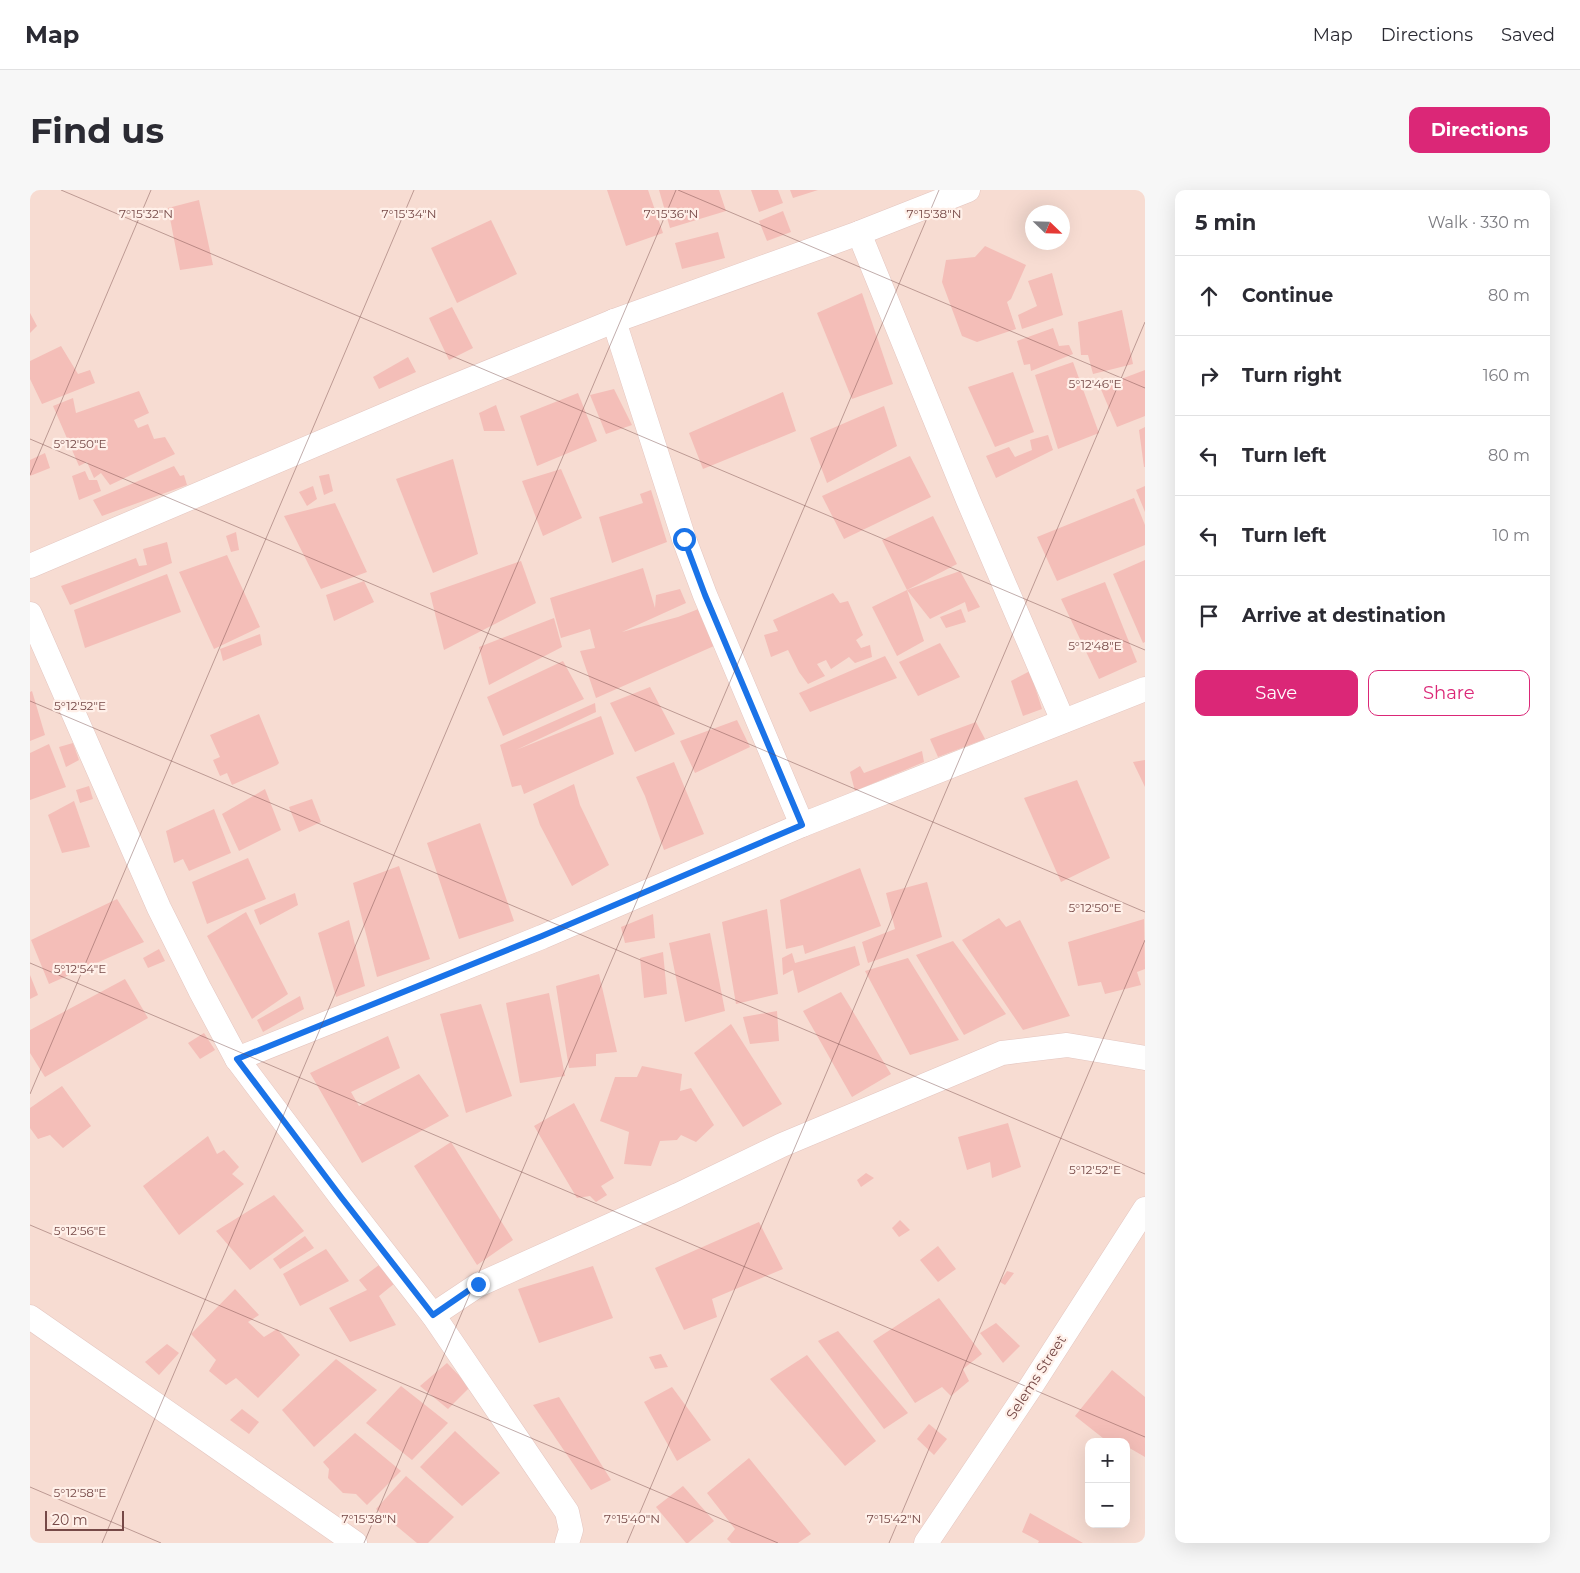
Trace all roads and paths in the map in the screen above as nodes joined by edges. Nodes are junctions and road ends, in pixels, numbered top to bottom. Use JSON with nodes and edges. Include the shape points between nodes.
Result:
{"nodes":[{"id":1,"x":968,"y":190,"type":"edge"},
{"id":2,"x":860,"y":233,"type":"junction"},
{"id":3,"x":614,"y":321,"type":"junction"},
{"id":4,"x":30,"y":566,"type":"edge"},
{"id":5,"x":30,"y":614,"type":"edge"},
{"id":6,"x":1145,"y":689,"type":"edge"},
{"id":7,"x":1062,"y":721,"type":"junction"},
{"id":8,"x":802,"y":825,"type":"junction"},
{"id":9,"x":1145,"y":1058,"type":"edge"},
{"id":10,"x":237,"y":1059,"type":"junction"},
{"id":11,"x":1145,"y":1210,"type":"edge"},
{"id":12,"x":433,"y":1315,"type":"junction"},
{"id":13,"x":30,"y":1317,"type":"edge"},
{"id":14,"x":355,"y":1543,"type":"edge"},
{"id":15,"x":567,"y":1543,"type":"edge"},
{"id":16,"x":926,"y":1543,"type":"edge"}],
"edges":[{"from":1,"to":2,"type":"street"},
{"from":2,"to":3,"type":"street"},
{"from":2,"to":7,"type":"street"},
{"from":3,"to":4,"type":"street"},
{"from":3,"to":8,"type":"street","via":[[684,539]]},
{"from":5,"to":10,"type":"street","via":[[158,908]]},
{"from":6,"to":7,"type":"street"},
{"from":7,"to":8,"type":"street"},
{"from":8,"to":10,"type":"street","via":[[542,936]]},
{"from":9,"to":12,"type":"street","via":[[1067,1045],[1002,1053],[782,1144],[678,1195],[478,1284]]},
{"from":10,"to":12,"type":"street"},
{"from":11,"to":16,"type":"street","name":"Selems Street"},
{"from":12,"to":15,"type":"street","via":[[567,1512],[572,1530]]},
{"from":13,"to":14,"type":"street"}]}
